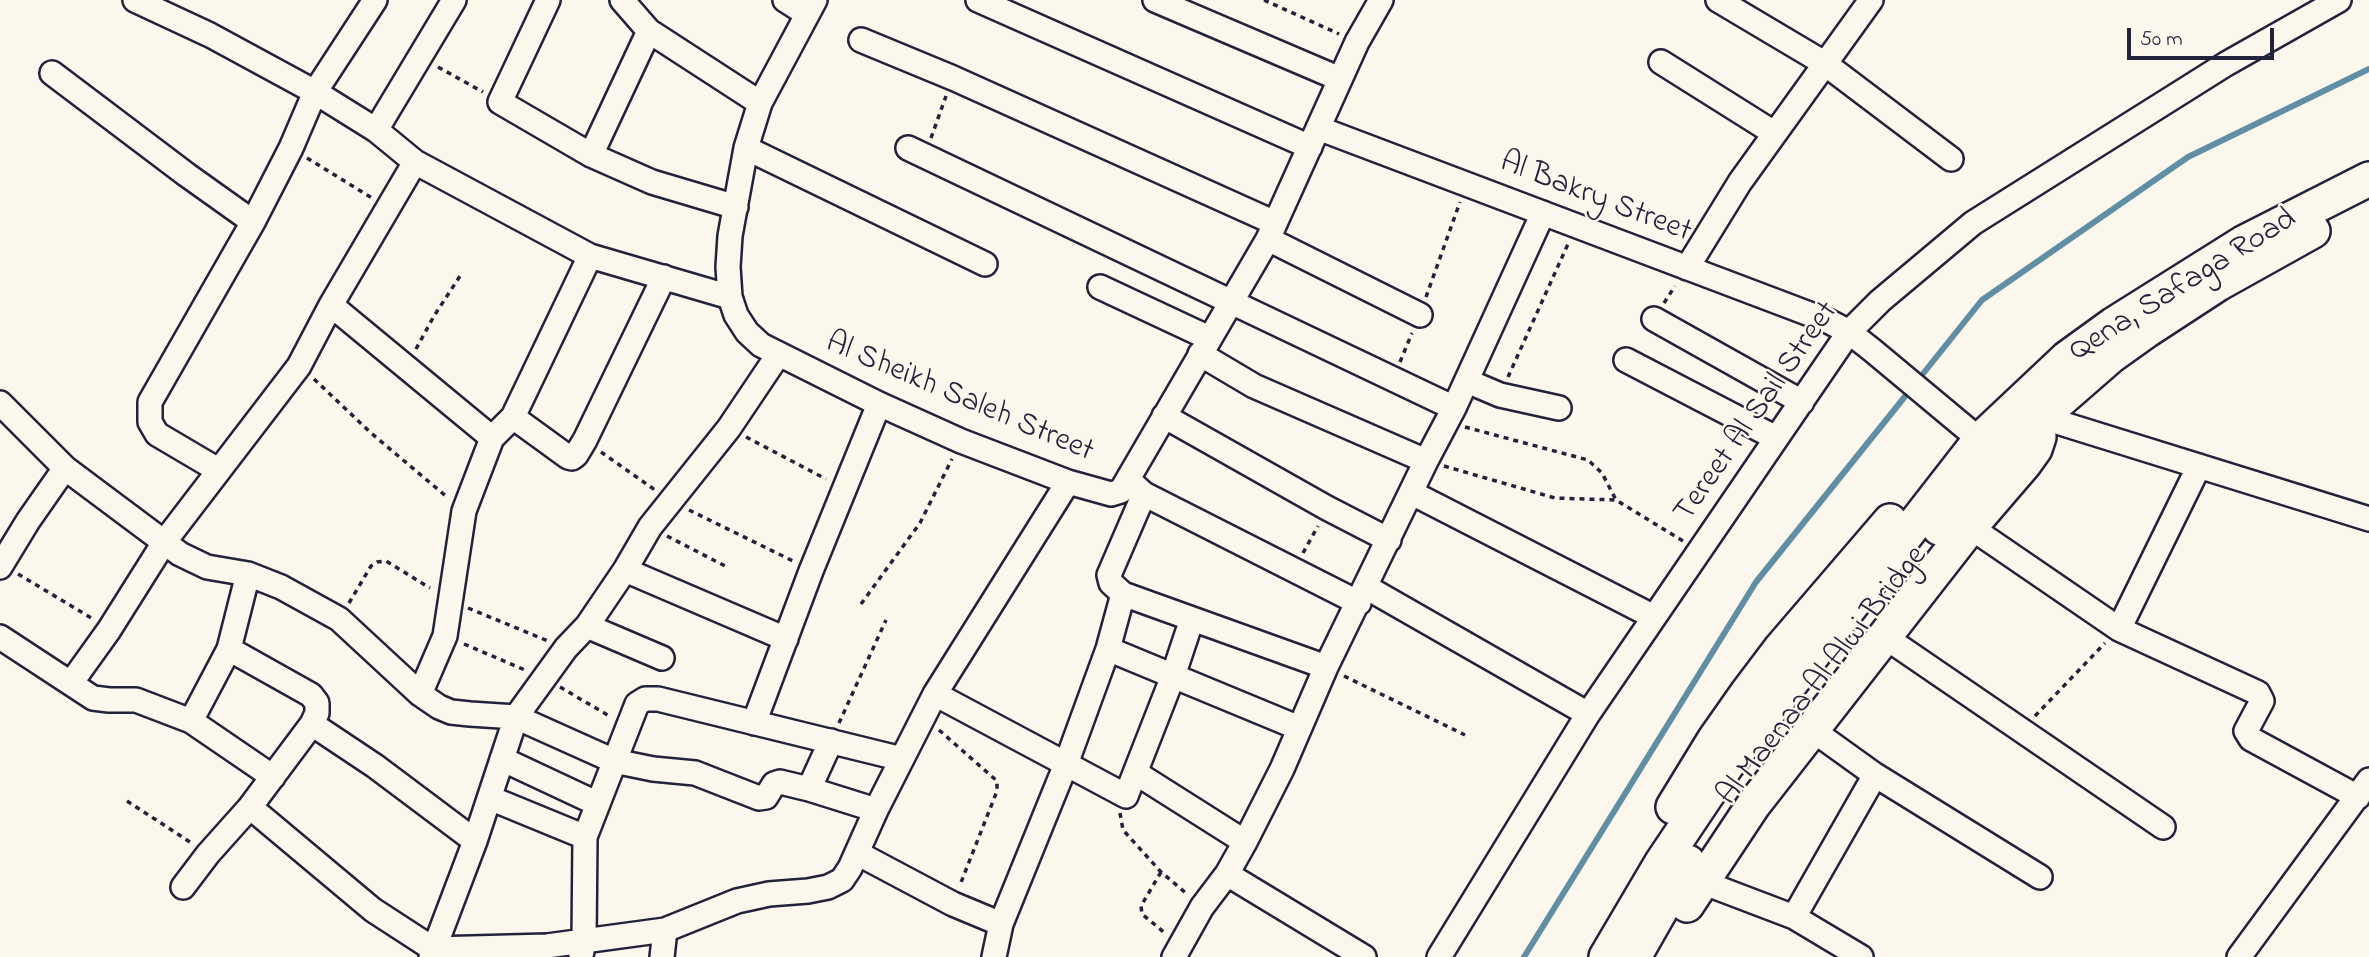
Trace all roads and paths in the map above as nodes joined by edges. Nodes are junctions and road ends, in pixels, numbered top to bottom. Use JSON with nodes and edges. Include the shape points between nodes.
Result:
{"nodes":[{"id":1,"x":135,"y":0,"type":"edge"},
{"id":2,"x":375,"y":0,"type":"edge"},
{"id":3,"x":454,"y":0,"type":"edge"},
{"id":4,"x":548,"y":0,"type":"edge"},
{"id":5,"x":622,"y":0,"type":"edge"},
{"id":6,"x":785,"y":0,"type":"edge"},
{"id":7,"x":978,"y":0,"type":"edge"},
{"id":8,"x":1155,"y":0,"type":"edge"},
{"id":9,"x":1264,"y":0,"type":"edge"},
{"id":10,"x":1381,"y":0,"type":"edge"},
{"id":11,"x":1718,"y":0,"type":"edge"},
{"id":12,"x":1871,"y":0,"type":"edge"},
{"id":13,"x":2339,"y":0,"type":"edge"},
{"id":14,"x":811,"y":7,"type":"edge"},
{"id":15,"x":649,"y":31,"type":"junction"},
{"id":16,"x":860,"y":40,"type":"dead end"},
{"id":17,"x":1357,"y":42,"type":"junction"},
{"id":18,"x":421,"y":57,"type":"junction"},
{"id":19,"x":1661,"y":62,"type":"dead end"},
{"id":20,"x":1824,"y":63,"type":"junction"},
{"id":21,"x":52,"y":73,"type":"dead end"},
{"id":22,"x":953,"y":78,"type":"junction"},
{"id":23,"x":1340,"y":79,"type":"junction"},
{"id":24,"x":315,"y":92,"type":"junction"},
{"id":25,"x":500,"y":102,"type":"junction"},
{"id":26,"x":760,"y":103,"type":"junction"},
{"id":27,"x":376,"y":130,"type":"junction"},
{"id":28,"x":1774,"y":133,"type":"junction"},
{"id":29,"x":1314,"y":137,"type":"junction"},
{"id":30,"x":292,"y":148,"type":"junction"},
{"id":31,"x":746,"y":148,"type":"junction"},
{"id":32,"x":916,"y":152,"type":"joint"},
{"id":33,"x":591,"y":155,"type":"junction"},
{"id":34,"x":1951,"y":159,"type":"dead end"},
{"id":35,"x":415,"y":162,"type":"junction"},
{"id":36,"x":2369,"y":179,"type":"edge"},
{"id":37,"x":1466,"y":184,"type":"junction"},
{"id":38,"x":2369,"y":204,"type":"edge"},
{"id":39,"x":736,"y":207,"type":"junction"},
{"id":40,"x":388,"y":209,"type":"junction"},
{"id":41,"x":1543,"y":214,"type":"junction"},
{"id":42,"x":253,"y":222,"type":"junction"},
{"id":43,"x":1576,"y":226,"type":"junction"},
{"id":44,"x":1271,"y":231,"type":"junction"},
{"id":45,"x":590,"y":256,"type":"junction"},
{"id":46,"x":985,"y":264,"type":"dead end"},
{"id":47,"x":1687,"y":268,"type":"junction"},
{"id":48,"x":462,"y":273,"type":"dead end"},
{"id":49,"x":664,"y":277,"type":"junction"},
{"id":50,"x":1100,"y":287,"type":"dead end"},
{"id":51,"x":730,"y":297,"type":"junction"},
{"id":52,"x":1230,"y":303,"type":"junction"},
{"id":53,"x":331,"y":304,"type":"junction"},
{"id":54,"x":1420,"y":315,"type":"junction"},
{"id":55,"x":1654,"y":319,"type":"joint"},
{"id":56,"x":1849,"y":332,"type":"junction"},
{"id":57,"x":1205,"y":346,"type":"junction"},
{"id":58,"x":778,"y":355,"type":"junction"},
{"id":59,"x":1626,"y":360,"type":"dead end"},
{"id":60,"x":299,"y":366,"type":"junction"},
{"id":61,"x":407,"y":367,"type":"junction"},
{"id":62,"x":1392,"y":380,"type":"junction"},
{"id":63,"x":1467,"y":381,"type":"junction"},
{"id":64,"x":1500,"y":395,"type":"junction"},
{"id":65,"x":1802,"y":402,"type":"junction"},
{"id":66,"x":0,"y":403,"type":"edge"},
{"id":67,"x":879,"y":404,"type":"junction"},
{"id":68,"x":1559,"y":408,"type":"dead end"},
{"id":69,"x":1451,"y":415,"type":"junction"},
{"id":70,"x":1164,"y":416,"type":"junction"},
{"id":71,"x":513,"y":417,"type":"junction"},
{"id":72,"x":2041,"y":417,"type":"junction"},
{"id":73,"x":729,"y":428,"type":"junction"},
{"id":74,"x":492,"y":438,"type":"junction"},
{"id":75,"x":1776,"y":438,"type":"junction"},
{"id":76,"x":585,"y":440,"type":"junction"},
{"id":77,"x":1980,"y":440,"type":"junction"},
{"id":78,"x":961,"y":441,"type":"junction"},
{"id":79,"x":1426,"y":461,"type":"junction"},
{"id":80,"x":2199,"y":466,"type":"junction"},
{"id":81,"x":65,"y":468,"type":"junction"},
{"id":82,"x":218,"y":470,"type":"junction"},
{"id":83,"x":1068,"y":482,"type":"junction"},
{"id":84,"x":1136,"y":487,"type":"junction"},
{"id":85,"x":845,"y":489,"type":"junction"},
{"id":86,"x":1412,"y":493,"type":"junction"},
{"id":87,"x":669,"y":500,"type":"junction"},
{"id":88,"x":1616,"y":500,"type":"junction"},
{"id":89,"x":1327,"y":508,"type":"junction"},
{"id":90,"x":464,"y":511,"type":"junction"},
{"id":91,"x":2369,"y":519,"type":"edge"},
{"id":92,"x":650,"y":527,"type":"junction"},
{"id":93,"x":1970,"y":527,"type":"junction"},
{"id":94,"x":1389,"y":540,"type":"junction"},
{"id":95,"x":165,"y":541,"type":"junction"},
{"id":96,"x":1699,"y":551,"type":"junction"},
{"id":97,"x":1,"y":564,"type":"edge"},
{"id":98,"x":729,"y":568,"type":"dead end"},
{"id":99,"x":625,"y":570,"type":"junction"},
{"id":100,"x":811,"y":570,"type":"junction"},
{"id":101,"x":1294,"y":570,"type":"junction"},
{"id":102,"x":248,"y":575,"type":"junction"},
{"id":103,"x":1123,"y":594,"type":"junction"},
{"id":104,"x":1362,"y":595,"type":"junction"},
{"id":105,"x":452,"y":601,"type":"junction"},
{"id":106,"x":861,"y":604,"type":"dead end"},
{"id":107,"x":1654,"y":617,"type":"junction"},
{"id":108,"x":339,"y":618,"type":"junction"},
{"id":109,"x":1192,"y":619,"type":"junction"},
{"id":110,"x":886,"y":620,"type":"dead end"},
{"id":111,"x":587,"y":626,"type":"junction"},
{"id":112,"x":109,"y":629,"type":"junction"},
{"id":113,"x":2119,"y":629,"type":"junction"},
{"id":114,"x":445,"y":636,"type":"junction"},
{"id":115,"x":0,"y":637,"type":"edge"},
{"id":116,"x":1885,"y":637,"type":"junction"},
{"id":117,"x":786,"y":639,"type":"junction"},
{"id":118,"x":566,"y":648,"type":"junction"},
{"id":119,"x":229,"y":649,"type":"junction"},
{"id":120,"x":1108,"y":649,"type":"junction"},
{"id":121,"x":662,"y":658,"type":"dead end"},
{"id":122,"x":1326,"y":667,"type":"junction"},
{"id":123,"x":1173,"y":676,"type":"junction"},
{"id":124,"x":544,"y":678,"type":"junction"},
{"id":125,"x":1807,"y":679,"type":"junction"},
{"id":126,"x":71,"y":683,"type":"junction"},
{"id":127,"x":420,"y":694,"type":"junction"},
{"id":128,"x":934,"y":694,"type":"junction"},
{"id":129,"x":1588,"y":714,"type":"junction"},
{"id":130,"x":516,"y":717,"type":"junction"},
{"id":131,"x":924,"y":717,"type":"junction"},
{"id":132,"x":191,"y":721,"type":"junction"},
{"id":133,"x":754,"y":723,"type":"junction"},
{"id":134,"x":312,"y":724,"type":"junction"},
{"id":135,"x":628,"y":727,"type":"junction"},
{"id":136,"x":1299,"y":728,"type":"junction"},
{"id":137,"x":1811,"y":729,"type":"junction"},
{"id":138,"x":2021,"y":731,"type":"junction"},
{"id":139,"x":1465,"y":735,"type":"dead end"},
{"id":140,"x":831,"y":741,"type":"junction"},
{"id":141,"x":502,"y":758,"type":"junction"},
{"id":142,"x":902,"y":759,"type":"junction"},
{"id":143,"x":614,"y":761,"type":"junction"},
{"id":144,"x":1066,"y":764,"type":"junction"},
{"id":145,"x":1136,"y":773,"type":"junction"},
{"id":146,"x":1875,"y":775,"type":"junction"},
{"id":147,"x":273,"y":777,"type":"junction"},
{"id":148,"x":2364,"y":788,"type":"edge"},
{"id":149,"x":809,"y":789,"type":"junction"},
{"id":150,"x":1126,"y":796,"type":"junction"},
{"id":151,"x":490,"y":798,"type":"junction"},
{"id":152,"x":127,"y":801,"type":"dead end"},
{"id":153,"x":598,"y":804,"type":"junction"},
{"id":154,"x":250,"y":807,"type":"junction"},
{"id":155,"x":876,"y":810,"type":"junction"},
{"id":156,"x":2163,"y":827,"type":"dead end"},
{"id":157,"x":585,"y":837,"type":"junction"},
{"id":158,"x":475,"y":841,"type":"junction"},
{"id":159,"x":1245,"y":842,"type":"junction"},
{"id":160,"x":857,"y":853,"type":"junction"},
{"id":161,"x":208,"y":854,"type":"junction"},
{"id":162,"x":1161,"y":872,"type":"junction"},
{"id":163,"x":1227,"y":874,"type":"junction"},
{"id":164,"x":2040,"y":877,"type":"dead end"},
{"id":165,"x":1702,"y":882,"type":"junction"},
{"id":166,"x":183,"y":887,"type":"dead end"},
{"id":167,"x":953,"y":904,"type":"junction"},
{"id":168,"x":1202,"y":907,"type":"junction"},
{"id":169,"x":1794,"y":917,"type":"junction"},
{"id":170,"x":1002,"y":924,"type":"junction"},
{"id":171,"x":666,"y":930,"type":"junction"},
{"id":172,"x":583,"y":949,"type":"edge"},
{"id":173,"x":432,"y":953,"type":"edge"},
{"id":174,"x":1184,"y":953,"type":"edge"},
{"id":175,"x":662,"y":957,"type":"edge"},
{"id":176,"x":994,"y":957,"type":"edge"},
{"id":177,"x":1364,"y":957,"type":"edge"},
{"id":178,"x":1439,"y":957,"type":"edge"},
{"id":179,"x":1581,"y":957,"type":"edge"},
{"id":180,"x":1606,"y":957,"type":"edge"},
{"id":181,"x":1634,"y":957,"type":"edge"},
{"id":182,"x":1653,"y":957,"type":"edge"},
{"id":183,"x":1861,"y":957,"type":"edge"},
{"id":184,"x":2239,"y":957,"type":"edge"}],
"edges":[{"from":1,"to":24,"type":"street"},
{"from":2,"to":24,"type":"street"},
{"from":3,"to":18,"type":"street"},
{"from":4,"to":25,"type":"street"},
{"from":5,"to":15,"type":"street"},
{"from":6,"to":14,"type":"street"},
{"from":7,"to":29,"type":"street","name":"Al Bakry Street"},
{"from":8,"to":23,"type":"street"},
{"from":9,"to":17,"type":"path"},
{"from":10,"to":17,"type":"street","name":"Al Sheikh Saleh Street"},
{"from":11,"to":20,"type":"street"},
{"from":12,"to":20,"type":"street"},
{"from":13,"to":56,"type":"street","name":"Tereet Al Sail Street","via":[[2225,64],[1973,223]]},
{"from":14,"to":26,"type":"street","name":"Al Sheikh Saleh Street"},
{"from":15,"to":26,"type":"street"},
{"from":15,"to":33,"type":"street"},
{"from":16,"to":22,"type":"street"},
{"from":17,"to":23,"type":"street","name":"Al Sheikh Saleh Street"},
{"from":18,"to":25,"type":"path"},
{"from":18,"to":27,"type":"street"},
{"from":19,"to":28,"type":"street"},
{"from":20,"to":28,"type":"street"},
{"from":20,"to":34,"type":"street"},
{"from":21,"to":42,"type":"street"},
{"from":22,"to":32,"type":"path"},
{"from":22,"to":44,"type":"street"},
{"from":23,"to":29,"type":"street","name":"Al Sheikh Saleh Street"},
{"from":24,"to":27,"type":"street"},
{"from":24,"to":30,"type":"street"},
{"from":25,"to":33,"type":"street"},
{"from":26,"to":31,"type":"street","name":"Al Sheikh Saleh Street"},
{"from":27,"to":35,"type":"street"},
{"from":28,"to":47,"type":"street"},
{"from":29,"to":37,"type":"street","name":"Al Bakry Street"},
{"from":29,"to":44,"type":"street","name":"Al Sheikh Saleh Street"},
{"from":30,"to":40,"type":"path"},
{"from":30,"to":42,"type":"street"},
{"from":31,"to":39,"type":"street","name":"Al Sheikh Saleh Street"},
{"from":31,"to":46,"type":"street"},
{"from":32,"to":52,"type":"street"},
{"from":33,"to":39,"type":"street","via":[[652,182]]},
{"from":35,"to":40,"type":"street"},
{"from":35,"to":45,"type":"street"},
{"from":36,"to":77,"type":"highway","name":"Qena, Safaga Road","via":[[2243,243],[2113,324],[2067,358]]},
{"from":37,"to":41,"type":"street","name":"Al Bakry Street"},
{"from":37,"to":54,"type":"path"},
{"from":38,"to":72,"type":"highway","name":"Qena, Safaga Road","via":[[2181,307],[2112,356]]},
{"from":39,"to":51,"type":"street","name":"Al Sheikh Saleh Street","via":[[729,257]]},
{"from":40,"to":53,"type":"street"},
{"from":41,"to":43,"type":"street","name":"Al Bakry Street"},
{"from":41,"to":63,"type":"street"},
{"from":42,"to":82,"type":"street","via":[[150,402],[150,422],[157,434]]},
{"from":43,"to":47,"type":"street","name":"Al Bakry Street"},
{"from":43,"to":64,"type":"path"},
{"from":44,"to":52,"type":"street","name":"Al Sheikh Saleh Street"},
{"from":44,"to":54,"type":"street"},
{"from":45,"to":49,"type":"street"},
{"from":45,"to":71,"type":"street"},
{"from":47,"to":55,"type":"path"},
{"from":47,"to":56,"type":"street","name":"Al Bakry Street"},
{"from":48,"to":61,"type":"path"},
{"from":49,"to":51,"type":"street"},
{"from":49,"to":76,"type":"street"},
{"from":50,"to":57,"type":"street"},
{"from":51,"to":58,"type":"street","name":"Al Sheikh Saleh Street","via":[[747,332]]},
{"from":52,"to":57,"type":"street","name":"Al Sheikh Saleh Street"},
{"from":52,"to":62,"type":"street"},
{"from":53,"to":60,"type":"street"},
{"from":53,"to":61,"type":"street"},
{"from":54,"to":62,"type":"path"},
{"from":55,"to":65,"type":"street"},
{"from":56,"to":65,"type":"street","name":"Tereet Al Sail Street"},
{"from":56,"to":77,"type":"street","name":"Al Bakry Street"},
{"from":57,"to":70,"type":"street","name":"Al Sheikh Saleh Street"},
{"from":57,"to":79,"type":"street","via":[[1254,386]]},
{"from":58,"to":67,"type":"street","name":"Al Sheikh Saleh Street"},
{"from":58,"to":73,"type":"street"},
{"from":59,"to":75,"type":"street"},
{"from":60,"to":82,"type":"street"},
{"from":60,"to":90,"type":"path"},
{"from":61,"to":74,"type":"street"},
{"from":62,"to":69,"type":"street"},
{"from":63,"to":64,"type":"street"},
{"from":63,"to":69,"type":"street"},
{"from":64,"to":68,"type":"street"},
{"from":65,"to":75,"type":"street","name":"Tereet Al Sail Street"},
{"from":66,"to":81,"type":"street"},
{"from":67,"to":78,"type":"street","name":"Al Sheikh Saleh Street"},
{"from":67,"to":85,"type":"street"},
{"from":69,"to":79,"type":"street"},
{"from":69,"to":88,"type":"path","via":[[1588,460],[1602,473]]},
{"from":70,"to":84,"type":"street","name":"Al Sheikh Saleh Street"},
{"from":70,"to":89,"type":"street"},
{"from":71,"to":74,"type":"street"},
{"from":71,"to":76,"type":"street","via":[[568,457],[576,454]]},
{"from":72,"to":80,"type":"street"},
{"from":72,"to":93,"type":"highway","via":[[2035,449]]},
{"from":72,"to":125,"type":"highway","name":"Al Maenaa Al Alwi Bridge","via":[[1963,498]]},
{"from":73,"to":85,"type":"path"},
{"from":73,"to":87,"type":"street"},
{"from":74,"to":90,"type":"street"},
{"from":75,"to":96,"type":"street","name":"Tereet Al Sail Street"},
{"from":76,"to":87,"type":"path"},
{"from":77,"to":125,"type":"highway","name":"Al Maenaa Al Alwi Bridge"},
{"from":77,"to":179,"type":"highway","via":[[1895,516],[1781,648],[1714,740]]},
{"from":78,"to":83,"type":"street","name":"Al Sheikh Saleh Street"},
{"from":78,"to":106,"type":"path","via":[[920,523]]},
{"from":79,"to":86,"type":"street"},
{"from":79,"to":88,"type":"path","via":[[1555,498]]},
{"from":80,"to":91,"type":"street"},
{"from":80,"to":113,"type":"street"},
{"from":81,"to":95,"type":"street"},
{"from":81,"to":97,"type":"street"},
{"from":82,"to":95,"type":"street"},
{"from":83,"to":84,"type":"street","name":"Al Sheikh Saleh Street","via":[[1114,494]]},
{"from":83,"to":128,"type":"street"},
{"from":84,"to":101,"type":"street"},
{"from":84,"to":103,"type":"street","via":[[1109,575]]},
{"from":85,"to":100,"type":"street"},
{"from":86,"to":94,"type":"street"},
{"from":86,"to":107,"type":"street"},
{"from":87,"to":92,"type":"street"},
{"from":87,"to":100,"type":"path"},
{"from":88,"to":96,"type":"path"},
{"from":89,"to":94,"type":"street"},
{"from":89,"to":101,"type":"path"},
{"from":90,"to":105,"type":"street"},
{"from":92,"to":98,"type":"path"},
{"from":92,"to":99,"type":"street"},
{"from":93,"to":113,"type":"street"},
{"from":93,"to":116,"type":"highway"},
{"from":94,"to":104,"type":"street"},
{"from":95,"to":102,"type":"street","via":[[207,567]]},
{"from":95,"to":112,"type":"street"},
{"from":96,"to":107,"type":"street","name":"Tereet Al Sail Street"},
{"from":97,"to":112,"type":"path"},
{"from":99,"to":111,"type":"street"},
{"from":99,"to":117,"type":"street"},
{"from":100,"to":117,"type":"street"},
{"from":101,"to":104,"type":"street"},
{"from":102,"to":108,"type":"street"},
{"from":102,"to":119,"type":"street"},
{"from":103,"to":109,"type":"street"},
{"from":103,"to":120,"type":"street"},
{"from":104,"to":122,"type":"street"},
{"from":104,"to":129,"type":"street"},
{"from":105,"to":108,"type":"path","via":[[386,561],[377,562]]},
{"from":105,"to":114,"type":"street"},
{"from":105,"to":118,"type":"path"},
{"from":107,"to":129,"type":"street","name":"Tereet Al Sail Street"},
{"from":108,"to":127,"type":"street"},
{"from":109,"to":122,"type":"street"},
{"from":109,"to":123,"type":"street"},
{"from":110,"to":140,"type":"path"},
{"from":111,"to":118,"type":"street"},
{"from":111,"to":121,"type":"street"},
{"from":112,"to":126,"type":"street"},
{"from":113,"to":138,"type":"path"},
{"from":113,"to":148,"type":"street","via":[[2258,693],[2262,701],[2247,735]]},
{"from":114,"to":124,"type":"path"},
{"from":114,"to":127,"type":"street"},
{"from":115,"to":126,"type":"street"},
{"from":116,"to":137,"type":"highway"},
{"from":116,"to":138,"type":"street"},
{"from":117,"to":133,"type":"street"},
{"from":118,"to":124,"type":"street"},
{"from":119,"to":132,"type":"street"},
{"from":119,"to":134,"type":"street","via":[[311,695],[317,704]]},
{"from":120,"to":123,"type":"street"},
{"from":120,"to":144,"type":"street"},
{"from":122,"to":136,"type":"street"},
{"from":122,"to":139,"type":"path"},
{"from":123,"to":136,"type":"street"},
{"from":123,"to":145,"type":"street"},
{"from":124,"to":130,"type":"street"},
{"from":124,"to":135,"type":"path"},
{"from":125,"to":180,"type":"highway","name":"Al Maenaa Al Alwi Bridge","via":[[1727,765]]},
{"from":125,"to":181,"type":"highway","name":"Al Maenaa Al Alwi Bridge","via":[[1712,824]]},
{"from":126,"to":132,"type":"street","via":[[93,698],[136,699]]},
{"from":127,"to":130,"type":"street","via":[[452,712]]},
{"from":128,"to":131,"type":"street"},
{"from":128,"to":144,"type":"street"},
{"from":129,"to":178,"type":"street","name":"Tereet Al Sail Street"},
{"from":130,"to":141,"type":"street"},
{"from":130,"to":143,"type":"street"},
{"from":131,"to":142,"type":"street"},
{"from":131,"to":167,"type":"path","via":[[997,781]]},
{"from":132,"to":147,"type":"street"},
{"from":133,"to":135,"type":"street","via":[[651,698],[637,704]]},
{"from":133,"to":140,"type":"street"},
{"from":134,"to":147,"type":"street"},
{"from":134,"to":158,"type":"street"},
{"from":135,"to":143,"type":"street"},
{"from":136,"to":159,"type":"street"},
{"from":137,"to":146,"type":"street"},
{"from":137,"to":165,"type":"highway"},
{"from":138,"to":156,"type":"street"},
{"from":140,"to":142,"type":"street"},
{"from":140,"to":149,"type":"street"},
{"from":141,"to":151,"type":"street"},
{"from":141,"to":153,"type":"street"},
{"from":142,"to":155,"type":"street"},
{"from":143,"to":149,"type":"street","via":[[695,774],[759,798],[766,797],[777,782]]},
{"from":143,"to":153,"type":"street"},
{"from":144,"to":150,"type":"street"},
{"from":144,"to":170,"type":"street"},
{"from":145,"to":150,"type":"street"},
{"from":145,"to":159,"type":"street"},
{"from":146,"to":164,"type":"street"},
{"from":146,"to":169,"type":"street"},
{"from":147,"to":154,"type":"street"},
{"from":148,"to":184,"type":"street"},
{"from":149,"to":155,"type":"street"},
{"from":150,"to":162,"type":"path","via":[[1120,815],[1123,830]]},
{"from":151,"to":157,"type":"street"},
{"from":151,"to":158,"type":"street"},
{"from":152,"to":161,"type":"path"},
{"from":153,"to":157,"type":"street"},
{"from":154,"to":161,"type":"street"},
{"from":154,"to":173,"type":"street"},
{"from":155,"to":160,"type":"street"},
{"from":157,"to":172,"type":"street"},
{"from":158,"to":173,"type":"street"},
{"from":159,"to":163,"type":"street"},
{"from":160,"to":167,"type":"street"},
{"from":160,"to":171,"type":"street","via":[[842,880],[828,887],[737,901]]},
{"from":161,"to":166,"type":"street"},
{"from":162,"to":168,"type":"path"},
{"from":162,"to":174,"type":"path","via":[[1141,906],[1142,914]]},
{"from":163,"to":168,"type":"street"},
{"from":163,"to":177,"type":"street"},
{"from":165,"to":169,"type":"street"},
{"from":165,"to":182,"type":"highway"},
{"from":167,"to":170,"type":"street"},
{"from":168,"to":174,"type":"street"},
{"from":169,"to":183,"type":"street"},
{"from":170,"to":176,"type":"street"},
{"from":171,"to":172,"type":"street"},
{"from":171,"to":175,"type":"street"},
{"from":172,"to":173,"type":"street","via":[[547,946]]}]}
